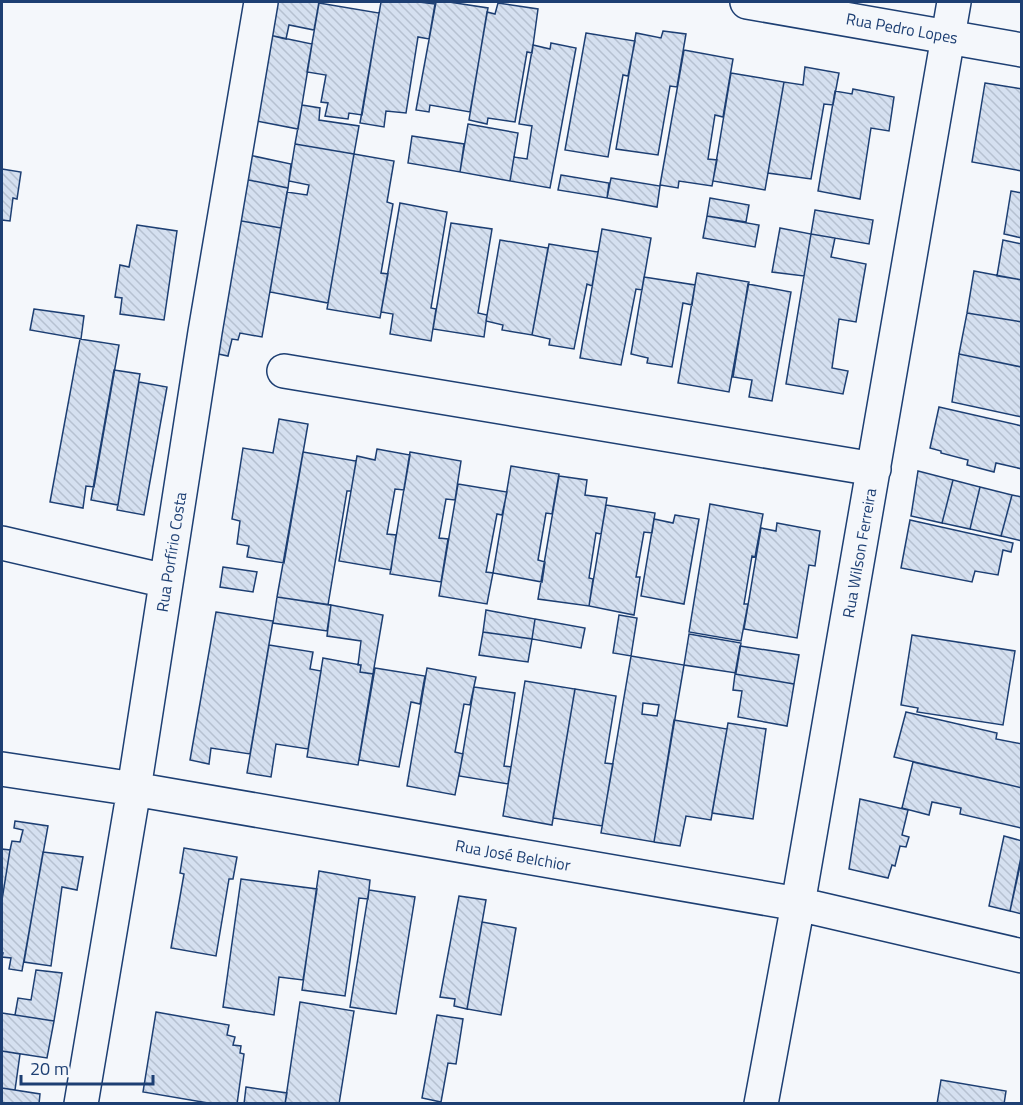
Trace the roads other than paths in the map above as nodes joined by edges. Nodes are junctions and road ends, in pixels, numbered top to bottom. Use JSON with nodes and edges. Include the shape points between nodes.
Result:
{"nodes":[{"id":1,"x":261,"y":2,"type":"edge"},
{"id":2,"x":747,"y":2,"type":"edge"},
{"id":3,"x":954,"y":2,"type":"edge"},
{"id":4,"x":949,"y":36,"type":"junction"},
{"id":5,"x":1022,"y":50,"type":"edge"},
{"id":6,"x":284,"y":371,"type":"dead end"},
{"id":7,"x":874,"y":469,"type":"junction"},
{"id":8,"x":2,"y":543,"type":"edge"},
{"id":9,"x":166,"y":581,"type":"junction"},
{"id":10,"x":2,"y":769,"type":"edge"},
{"id":11,"x":134,"y":789,"type":"junction"},
{"id":12,"x":798,"y":904,"type":"junction"},
{"id":13,"x":1022,"y":956,"type":"edge"},
{"id":14,"x":81,"y":1104,"type":"edge"},
{"id":15,"x":761,"y":1104,"type":"edge"}],
"edges":[{"from":1,"to":9,"type":"street","name":"Rua Porfírio Costa"},
{"from":2,"to":4,"type":"street","name":"Rua Pedro Lopes"},
{"from":3,"to":4,"type":"street","name":"Rua Wilson Ferreira"},
{"from":4,"to":5,"type":"street","name":"Rua Pedro Lopes"},
{"from":4,"to":7,"type":"street","name":"Rua Wilson Ferreira"},
{"from":6,"to":7,"type":"street"},
{"from":7,"to":12,"type":"street","name":"Rua Wilson Ferreira"},
{"from":8,"to":9,"type":"street"},
{"from":9,"to":11,"type":"street","name":"Rua Porfírio Costa"},
{"from":10,"to":11,"type":"street","name":"Rua José Belchior"},
{"from":11,"to":12,"type":"street","name":"Rua José Belchior"},
{"from":11,"to":14,"type":"street","name":"Rua Porfírio Costa"},
{"from":12,"to":13,"type":"street","name":"Rua José Belchior"},
{"from":12,"to":15,"type":"street","name":"Rua Wilson Ferreira"}]}
